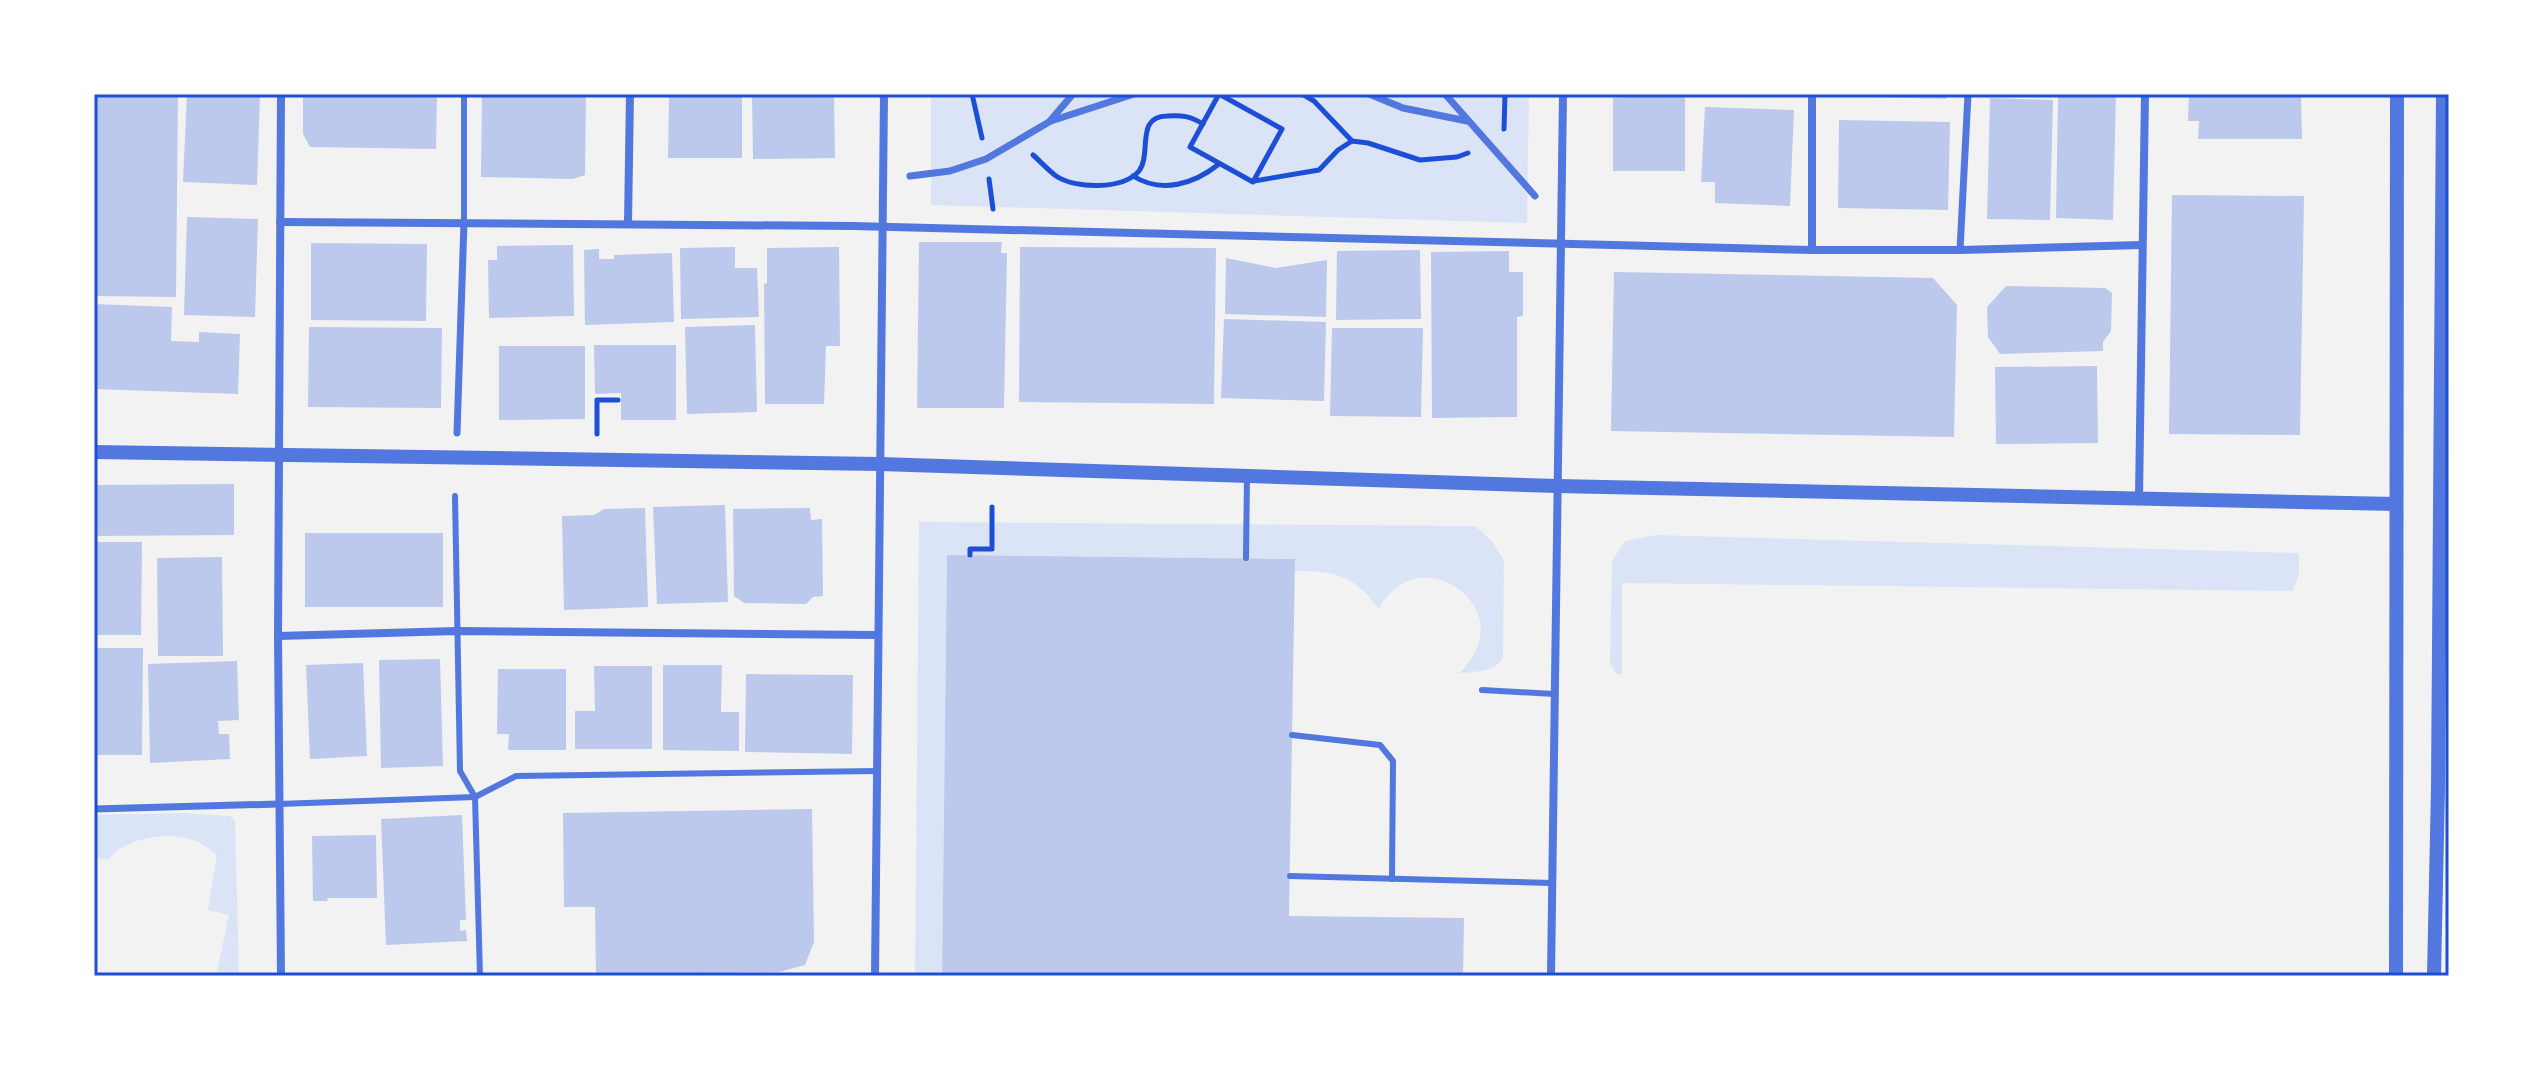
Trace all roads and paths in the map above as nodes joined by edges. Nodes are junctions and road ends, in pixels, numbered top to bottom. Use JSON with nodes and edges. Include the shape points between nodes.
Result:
{"nodes":[{"id":1,"x":281,"y":94,"type":"edge"},
{"id":2,"x":464,"y":94,"type":"edge"},
{"id":3,"x":630,"y":94,"type":"edge"},
{"id":4,"x":884,"y":94,"type":"edge"},
{"id":5,"x":972,"y":94,"type":"edge"},
{"id":6,"x":1073,"y":94,"type":"edge"},
{"id":7,"x":1134,"y":94,"type":"edge"},
{"id":8,"x":1302,"y":94,"type":"edge"},
{"id":9,"x":1369,"y":94,"type":"edge"},
{"id":10,"x":1445,"y":94,"type":"edge"},
{"id":11,"x":1563,"y":94,"type":"edge"},
{"id":12,"x":1812,"y":94,"type":"edge"},
{"id":13,"x":1968,"y":94,"type":"edge"},
{"id":14,"x":2145,"y":94,"type":"edge"},
{"id":15,"x":2397,"y":94,"type":"edge"},
{"id":16,"x":2443,"y":94,"type":"edge"},
{"id":17,"x":1467,"y":121,"type":"junction"},
{"id":18,"x":1049,"y":122,"type":"junction"},
{"id":19,"x":1203,"y":124,"type":"junction"},
{"id":20,"x":1018,"y":140,"type":"junction"},
{"id":21,"x":1352,"y":141,"type":"junction"},
{"id":22,"x":1488,"y":144,"type":"junction"},
{"id":23,"x":986,"y":159,"type":"junction"},
{"id":24,"x":1220,"y":164,"type":"junction"},
{"id":25,"x":1132,"y":175,"type":"junction"},
{"id":26,"x":910,"y":176,"type":"dead end"},
{"id":27,"x":1253,"y":182,"type":"junction"},
{"id":28,"x":1535,"y":196,"type":"dead end"},
{"id":29,"x":280,"y":222,"type":"junction"},
{"id":30,"x":464,"y":222,"type":"junction"},
{"id":31,"x":628,"y":223,"type":"junction"},
{"id":32,"x":882,"y":226,"type":"junction"},
{"id":33,"x":996,"y":230,"type":"junction"},
{"id":34,"x":1560,"y":245,"type":"junction"},
{"id":35,"x":2141,"y":245,"type":"junction"},
{"id":36,"x":1812,"y":250,"type":"junction"},
{"id":37,"x":1960,"y":250,"type":"junction"},
{"id":38,"x":618,"y":400,"type":"dead end"},
{"id":39,"x":457,"y":433,"type":"dead end"},
{"id":40,"x":597,"y":434,"type":"dead end"},
{"id":41,"x":94,"y":452,"type":"edge"},
{"id":42,"x":279,"y":457,"type":"junction"},
{"id":43,"x":880,"y":464,"type":"junction"},
{"id":44,"x":1247,"y":476,"type":"junction"},
{"id":45,"x":1557,"y":486,"type":"junction"},
{"id":46,"x":455,"y":496,"type":"dead end"},
{"id":47,"x":2139,"y":498,"type":"junction"},
{"id":48,"x":2396,"y":504,"type":"junction"},
{"id":49,"x":992,"y":507,"type":"dead end"},
{"id":50,"x":970,"y":555,"type":"dead end"},
{"id":51,"x":1246,"y":558,"type":"dead end"},
{"id":52,"x":457,"y":631,"type":"junction"},
{"id":53,"x":878,"y":635,"type":"junction"},
{"id":54,"x":278,"y":636,"type":"junction"},
{"id":55,"x":1482,"y":690,"type":"dead end"},
{"id":56,"x":1554,"y":694,"type":"junction"},
{"id":57,"x":1292,"y":735,"type":"dead end"},
{"id":58,"x":877,"y":771,"type":"junction"},
{"id":59,"x":475,"y":797,"type":"junction"},
{"id":60,"x":279,"y":804,"type":"junction"},
{"id":61,"x":94,"y":809,"type":"edge"},
{"id":62,"x":1290,"y":876,"type":"dead end"},
{"id":63,"x":1392,"y":879,"type":"junction"},
{"id":64,"x":1552,"y":883,"type":"junction"},
{"id":65,"x":281,"y":976,"type":"edge"},
{"id":66,"x":480,"y":976,"type":"edge"},
{"id":67,"x":875,"y":976,"type":"edge"},
{"id":68,"x":1551,"y":976,"type":"edge"},
{"id":69,"x":2396,"y":976,"type":"edge"},
{"id":70,"x":2434,"y":976,"type":"edge"}],
"edges":[{"from":1,"to":29,"type":"street"},
{"from":2,"to":30,"type":"lane"},
{"from":3,"to":31,"type":"street"},
{"from":4,"to":32,"type":"street"},
{"from":5,"to":23,"type":"path"},
{"from":6,"to":18,"type":"street"},
{"from":7,"to":18,"type":"street"},
{"from":8,"to":21,"type":"path"},
{"from":9,"to":17,"type":"street","via":[[1403,108]]},
{"from":10,"to":17,"type":"street"},
{"from":11,"to":34,"type":"street"},
{"from":12,"to":36,"type":"street"},
{"from":13,"to":37,"type":"street"},
{"from":14,"to":35,"type":"street"},
{"from":15,"to":48,"type":"street"},
{"from":16,"to":70,"type":"street"},
{"from":17,"to":22,"type":"street"},
{"from":18,"to":20,"type":"street"},
{"from":19,"to":24,"type":"path","via":[[1190,147]]},
{"from":19,"to":25,"type":"path","via":[[1189,115],[1162,116],[1150,123],[1144,159]]},
{"from":19,"to":27,"type":"path","via":[[1219,94],[1282,129]]},
{"from":20,"to":23,"type":"street"},
{"from":20,"to":25,"type":"path","via":[[1071,184],[1123,182]]},
{"from":21,"to":22,"type":"path","via":[[1420,160],[1457,157]]},
{"from":21,"to":27,"type":"path","via":[[1319,170]]},
{"from":22,"to":28,"type":"street"},
{"from":23,"to":26,"type":"street"},
{"from":23,"to":33,"type":"path"},
{"from":24,"to":25,"type":"path","via":[[1172,186]]},
{"from":24,"to":27,"type":"path"},
{"from":29,"to":30,"type":"street"},
{"from":29,"to":42,"type":"street"},
{"from":30,"to":31,"type":"street"},
{"from":30,"to":39,"type":"street"},
{"from":31,"to":32,"type":"street"},
{"from":32,"to":33,"type":"street"},
{"from":32,"to":43,"type":"street"},
{"from":33,"to":34,"type":"street"},
{"from":34,"to":36,"type":"street"},
{"from":34,"to":45,"type":"street"},
{"from":35,"to":37,"type":"street"},
{"from":35,"to":47,"type":"street"},
{"from":36,"to":37,"type":"street"},
{"from":38,"to":40,"type":"path","via":[[597,400]]},
{"from":41,"to":42,"type":"street"},
{"from":42,"to":43,"type":"street"},
{"from":42,"to":54,"type":"street"},
{"from":43,"to":44,"type":"street"},
{"from":43,"to":53,"type":"street"},
{"from":44,"to":45,"type":"street"},
{"from":44,"to":51,"type":"lane"},
{"from":45,"to":47,"type":"street"},
{"from":45,"to":56,"type":"street"},
{"from":46,"to":52,"type":"lane"},
{"from":47,"to":48,"type":"street"},
{"from":48,"to":69,"type":"street"},
{"from":49,"to":50,"type":"path","via":[[992,549],[970,549]]},
{"from":52,"to":53,"type":"street"},
{"from":52,"to":54,"type":"street"},
{"from":52,"to":59,"type":"lane","via":[[460,771]]},
{"from":53,"to":58,"type":"street"},
{"from":54,"to":60,"type":"street"},
{"from":55,"to":56,"type":"lane"},
{"from":56,"to":64,"type":"street"},
{"from":57,"to":63,"type":"lane","via":[[1380,745],[1393,761]]},
{"from":58,"to":59,"type":"lane","via":[[516,776]]},
{"from":58,"to":67,"type":"street"},
{"from":59,"to":60,"type":"lane"},
{"from":59,"to":66,"type":"lane"},
{"from":60,"to":61,"type":"street"},
{"from":60,"to":65,"type":"street"},
{"from":62,"to":63,"type":"lane"},
{"from":63,"to":64,"type":"lane"},
{"from":64,"to":68,"type":"street"}]}
